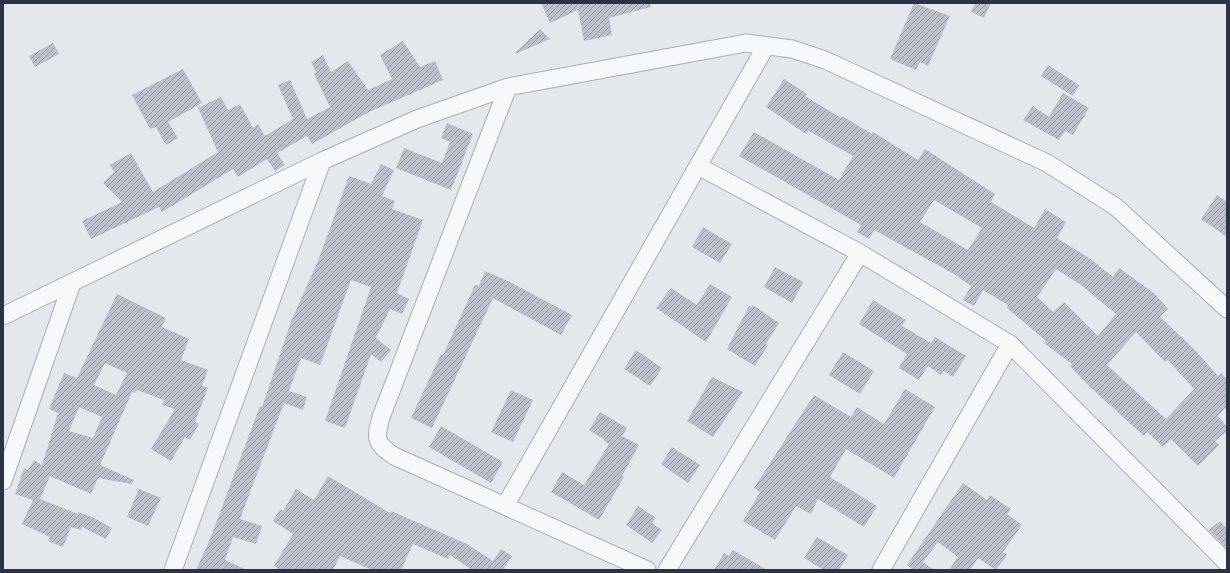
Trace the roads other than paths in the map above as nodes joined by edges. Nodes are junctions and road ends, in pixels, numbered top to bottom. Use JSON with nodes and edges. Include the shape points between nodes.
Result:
{"nodes":[{"id":1,"x":766,"y":46,"type":"junction"},
{"id":2,"x":508,"y":87,"type":"junction"},
{"id":3,"x":322,"y":161,"type":"junction"},
{"id":4,"x":698,"y":166,"type":"junction"},
{"id":5,"x":860,"y":252,"type":"junction"},
{"id":6,"x":72,"y":283,"type":"junction"},
{"id":7,"x":1227,"y":309,"type":"edge"},
{"id":8,"x":3,"y":316,"type":"edge"},
{"id":9,"x":1010,"y":344,"type":"junction"},
{"id":10,"x":3,"y":481,"type":"edge"},
{"id":11,"x":505,"y":506,"type":"junction"},
{"id":12,"x":1227,"y":563,"type":"edge"},
{"id":13,"x":173,"y":570,"type":"edge"},
{"id":14,"x":647,"y":570,"type":"edge"},
{"id":15,"x":667,"y":570,"type":"edge"},
{"id":16,"x":881,"y":570,"type":"edge"}],
"edges":[{"from":1,"to":2,"type":"street","via":[[746,43]]},
{"from":1,"to":4,"type":"street"},
{"from":1,"to":7,"type":"street","via":[[792,49],[825,60],[1048,162],[1116,207]]},
{"from":2,"to":3,"type":"street","via":[[416,119]]},
{"from":2,"to":11,"type":"street","via":[[376,434],[380,446],[394,456]]},
{"from":3,"to":6,"type":"street"},
{"from":3,"to":13,"type":"street"},
{"from":4,"to":5,"type":"street"},
{"from":4,"to":11,"type":"street"},
{"from":5,"to":9,"type":"street"},
{"from":5,"to":15,"type":"street"},
{"from":6,"to":8,"type":"street"},
{"from":6,"to":10,"type":"street"},
{"from":9,"to":12,"type":"street"},
{"from":9,"to":16,"type":"street"},
{"from":11,"to":14,"type":"street"}]}
